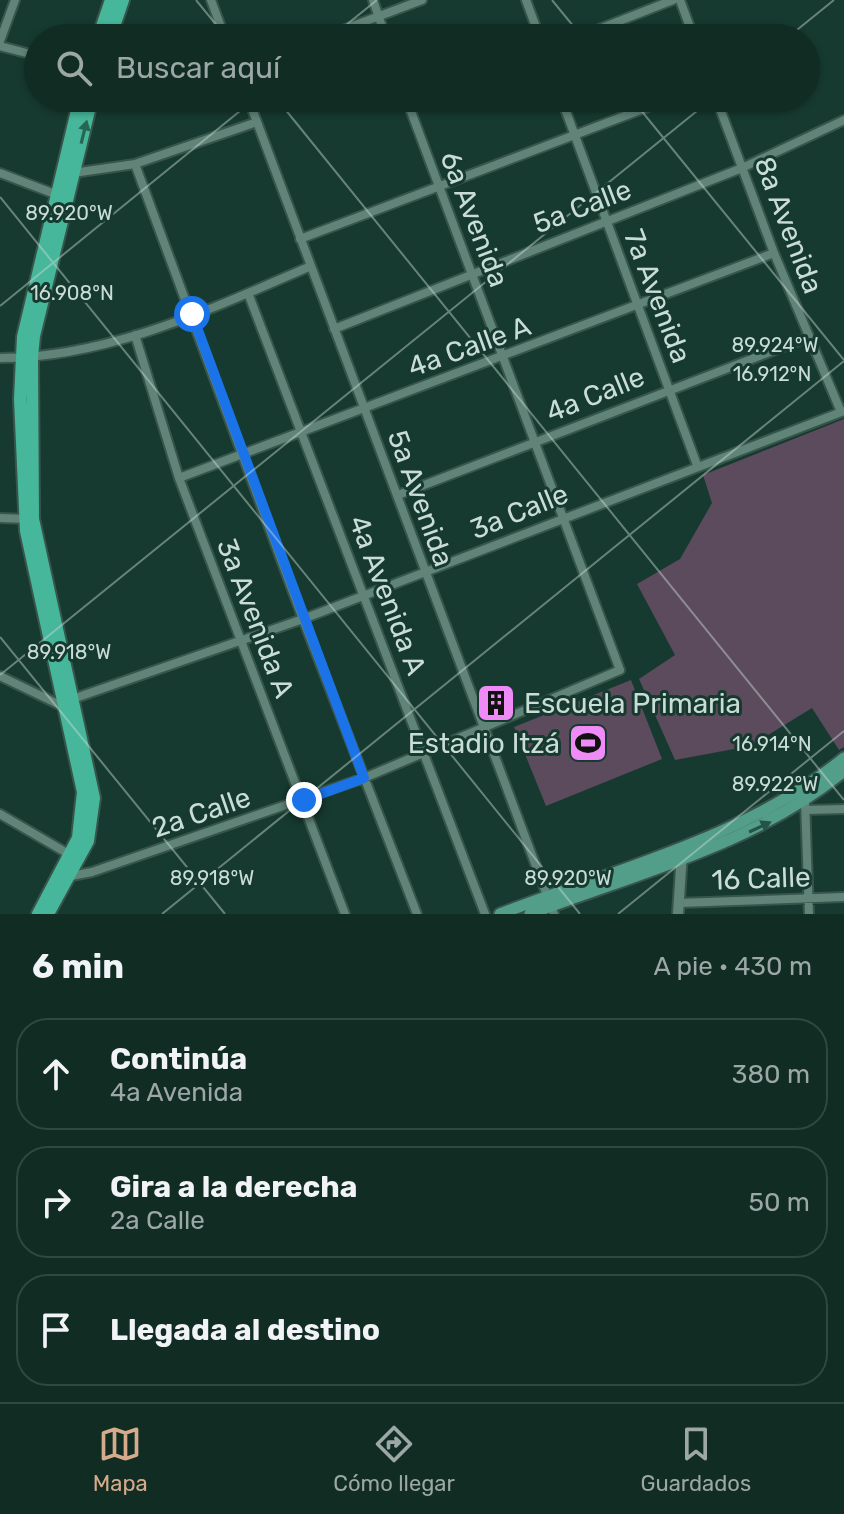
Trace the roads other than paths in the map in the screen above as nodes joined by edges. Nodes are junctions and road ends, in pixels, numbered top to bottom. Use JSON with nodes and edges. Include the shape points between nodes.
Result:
{"nodes":[{"id":1,"x":15,"y":0,"type":"edge"},
{"id":2,"x":111,"y":0,"type":"edge"},
{"id":3,"x":123,"y":0,"type":"edge"},
{"id":4,"x":211,"y":0,"type":"edge"},
{"id":5,"x":373,"y":0,"type":"edge"},
{"id":6,"x":422,"y":0,"type":"edge"},
{"id":7,"x":526,"y":0,"type":"edge"},
{"id":8,"x":673,"y":0,"type":"edge"},
{"id":9,"x":680,"y":0,"type":"edge"},
{"id":10,"x":379,"y":17,"type":"junction"},
{"id":11,"x":103,"y":24,"type":"edge"},
{"id":12,"x":115,"y":24,"type":"edge"},
{"id":13,"x":220,"y":24,"type":"edge"},
{"id":14,"x":360,"y":24,"type":"edge"},
{"id":15,"x":381,"y":24,"type":"edge"},
{"id":16,"x":535,"y":24,"type":"edge"},
{"id":17,"x":612,"y":24,"type":"edge"},
{"id":18,"x":689,"y":24,"type":"edge"},
{"id":19,"x":0,"y":43,"type":"edge"},
{"id":20,"x":24,"y":51,"type":"edge"},
{"id":21,"x":76,"y":112,"type":"edge"},
{"id":22,"x":89,"y":112,"type":"edge"},
{"id":23,"x":253,"y":112,"type":"edge"},
{"id":24,"x":411,"y":112,"type":"edge"},
{"id":25,"x":566,"y":112,"type":"edge"},
{"id":26,"x":635,"y":112,"type":"edge"},
{"id":27,"x":721,"y":112,"type":"edge"},
{"id":28,"x":844,"y":120,"type":"edge"},
{"id":29,"x":257,"y":122,"type":"junction"},
{"id":30,"x":574,"y":135,"type":"junction"},
{"id":31,"x":135,"y":164,"type":"junction"},
{"id":32,"x":742,"y":168,"type":"junction"},
{"id":33,"x":0,"y":173,"type":"edge"},
{"id":34,"x":74,"y":173,"type":"junction"},
{"id":35,"x":60,"y":174,"type":"junction"},
{"id":36,"x":438,"y":187,"type":"junction"},
{"id":37,"x":55,"y":194,"type":"junction"},
{"id":38,"x":58,"y":210,"type":"junction"},
{"id":39,"x":606,"y":220,"type":"junction"},
{"id":40,"x":300,"y":239,"type":"junction"},
{"id":41,"x":774,"y":253,"type":"junction"},
{"id":42,"x":311,"y":266,"type":"junction"},
{"id":43,"x":472,"y":272,"type":"junction"},
{"id":44,"x":248,"y":293,"type":"junction"},
{"id":45,"x":639,"y":307,"type":"junction"},
{"id":46,"x":192,"y":314,"type":"junction"},
{"id":47,"x":334,"y":329,"type":"junction"},
{"id":48,"x":135,"y":335,"type":"junction"},
{"id":49,"x":809,"y":337,"type":"junction"},
{"id":50,"x":27,"y":357,"type":"junction"},
{"id":51,"x":502,"y":357,"type":"junction"},
{"id":52,"x":0,"y":358,"type":"edge"},
{"id":53,"x":669,"y":388,"type":"junction"},
{"id":54,"x":364,"y":409,"type":"junction"},
{"id":55,"x":843,"y":411,"type":"edge"},
{"id":56,"x":303,"y":432,"type":"junction"},
{"id":57,"x":535,"y":442,"type":"junction"},
{"id":58,"x":243,"y":455,"type":"junction"},
{"id":59,"x":697,"y":465,"type":"junction"},
{"id":60,"x":179,"y":478,"type":"junction"},
{"id":61,"x":398,"y":495,"type":"junction"},
{"id":62,"x":563,"y":517,"type":"junction"},
{"id":63,"x":0,"y":518,"type":"edge"},
{"id":64,"x":29,"y":519,"type":"junction"},
{"id":65,"x":425,"y":572,"type":"junction"},
{"id":66,"x":363,"y":595,"type":"junction"},
{"id":67,"x":303,"y":619,"type":"junction"},
{"id":68,"x":241,"y":641,"type":"junction"},
{"id":69,"x":620,"y":670,"type":"joint"},
{"id":70,"x":0,"y":676,"type":"edge"},
{"id":71,"x":69,"y":699,"type":"junction"},
{"id":72,"x":485,"y":730,"type":"junction"},
{"id":73,"x":425,"y":753,"type":"junction"},
{"id":74,"x":844,"y":758,"type":"edge"},
{"id":75,"x":844,"y":771,"type":"edge"},
{"id":76,"x":364,"y":778,"type":"junction"},
{"id":77,"x":820,"y":785,"type":"junction"},
{"id":78,"x":304,"y":800,"type":"junction"},
{"id":79,"x":806,"y":806,"type":"junction"},
{"id":80,"x":844,"y":809,"type":"edge"},
{"id":81,"x":0,"y":814,"type":"edge"},
{"id":82,"x":682,"y":852,"type":"junction"},
{"id":83,"x":76,"y":858,"type":"junction"},
{"id":84,"x":66,"y":877,"type":"junction"},
{"id":85,"x":844,"y":897,"type":"edge"},
{"id":86,"x":808,"y":898,"type":"junction"},
{"id":87,"x":551,"y":905,"type":"edge"},
{"id":88,"x":679,"y":908,"type":"edge"},
{"id":89,"x":38,"y":914,"type":"edge"},
{"id":90,"x":48,"y":914,"type":"edge"},
{"id":91,"x":345,"y":914,"type":"edge"},
{"id":92,"x":417,"y":914,"type":"edge"},
{"id":93,"x":485,"y":914,"type":"edge"},
{"id":94,"x":500,"y":914,"type":"edge"},
{"id":95,"x":530,"y":914,"type":"edge"},
{"id":96,"x":809,"y":914,"type":"edge"}],
"edges":[{"from":1,"to":19,"type":"street"},
{"from":2,"to":11,"type":"main road"},
{"from":3,"to":12,"type":"main road"},
{"from":4,"to":13,"type":"street"},
{"from":5,"to":10,"type":"street"},
{"from":6,"to":10,"type":"street"},
{"from":7,"to":16,"type":"street"},
{"from":8,"to":17,"type":"street"},
{"from":9,"to":18,"type":"street"},
{"from":10,"to":14,"type":"street"},
{"from":10,"to":15,"type":"street"},
{"from":19,"to":20,"type":"street"},
{"from":21,"to":35,"type":"main road"},
{"from":34,"to":22,"type":"main road","one_way":true},
{"from":23,"to":29,"type":"street","name":"5a Avenida"},
{"from":24,"to":36,"type":"street","name":"6a Avenida"},
{"from":25,"to":30,"type":"street","name":"7a Avenida"},
{"from":26,"to":30,"type":"street"},
{"from":27,"to":32,"type":"street","name":"8a Avenida"},
{"from":28,"to":32,"type":"street","name":"5a Calle"},
{"from":29,"to":31,"type":"street"},
{"from":29,"to":40,"type":"street","name":"5a Avenida"},
{"from":30,"to":36,"type":"street"},
{"from":30,"to":39,"type":"street","name":"7a Avenida"},
{"from":31,"to":34,"type":"street"},
{"from":31,"to":46,"type":"street"},
{"from":32,"to":39,"type":"street","name":"5a Calle"},
{"from":32,"to":41,"type":"street","name":"8a Avenida"},
{"from":33,"to":37,"type":"street"},
{"from":34,"to":35,"type":"street"},
{"from":34,"to":38,"type":"main road"},
{"from":35,"to":37,"type":"main road"},
{"from":36,"to":40,"type":"street"},
{"from":36,"to":43,"type":"street","name":"6a Avenida"},
{"from":37,"to":38,"type":"main road"},
{"from":38,"to":50,"type":"main road"},
{"from":39,"to":43,"type":"street","name":"5a Calle"},
{"from":39,"to":45,"type":"street","name":"7a Avenida"},
{"from":40,"to":42,"type":"street","name":"5a Avenida"},
{"from":41,"to":45,"type":"street","name":"4a Calle A"},
{"from":41,"to":49,"type":"street","name":"8a Avenida"},
{"from":42,"to":44,"type":"street"},
{"from":42,"to":47,"type":"street","name":"5a Avenida"},
{"from":43,"to":47,"type":"street","name":"5a Calle"},
{"from":43,"to":51,"type":"street","name":"6a Avenida"},
{"from":44,"to":46,"type":"street"},
{"from":44,"to":56,"type":"street","name":"4a Avenida A"},
{"from":45,"to":51,"type":"street","name":"4a Calle A"},
{"from":45,"to":53,"type":"street","name":"7a Avenida"},
{"from":46,"to":48,"type":"street"},
{"from":46,"to":58,"type":"street"},
{"from":47,"to":54,"type":"street","name":"5a Avenida"},
{"from":48,"to":50,"type":"street"},
{"from":48,"to":60,"type":"street","name":"3a Avenida A"},
{"from":49,"to":53,"type":"street","name":"4a Calle"},
{"from":49,"to":55,"type":"street","name":"8a Avenida"},
{"from":50,"to":52,"type":"street"},
{"from":50,"to":64,"type":"main road"},
{"from":51,"to":54,"type":"street","name":"4a Calle A"},
{"from":51,"to":57,"type":"street","name":"6a Avenida"},
{"from":53,"to":57,"type":"street","name":"4a Calle"},
{"from":53,"to":59,"type":"street","name":"7a Avenida"},
{"from":54,"to":56,"type":"street","name":"4a Calle A"},
{"from":54,"to":61,"type":"street","name":"5a Avenida"},
{"from":55,"to":59,"type":"street","name":"3a Calle"},
{"from":56,"to":58,"type":"street","name":"4a Calle A"},
{"from":56,"to":66,"type":"street","name":"4a Avenida A"},
{"from":57,"to":61,"type":"street","name":"4a Calle"},
{"from":57,"to":62,"type":"street","name":"6a Avenida"},
{"from":58,"to":60,"type":"street","name":"4a Calle A"},
{"from":58,"to":67,"type":"street"},
{"from":59,"to":62,"type":"street","name":"3a Calle"},
{"from":60,"to":68,"type":"street","name":"3a Avenida A"},
{"from":61,"to":65,"type":"street","name":"5a Avenida"},
{"from":62,"to":65,"type":"street","name":"3a Calle"},
{"from":62,"to":69,"type":"street","name":"6a Avenida"},
{"from":63,"to":64,"type":"street"},
{"from":64,"to":71,"type":"main road"},
{"from":65,"to":66,"type":"street","name":"3a Calle"},
{"from":65,"to":72,"type":"street","name":"5a Avenida"},
{"from":66,"to":67,"type":"street","name":"3a Calle"},
{"from":66,"to":73,"type":"street","name":"4a Avenida A"},
{"from":67,"to":68,"type":"street","name":"3a Calle"},
{"from":67,"to":76,"type":"street"},
{"from":68,"to":71,"type":"street","name":"3a Calle"},
{"from":68,"to":78,"type":"street","name":"3a Avenida A"},
{"from":69,"to":72,"type":"street","name":"2a Calle"},
{"from":70,"to":71,"type":"street","via":[[58,704]]},
{"from":71,"to":83,"type":"main road","via":[[94,798],[88,841]]},
{"from":72,"to":73,"type":"street","name":"2a Calle"},
{"from":72,"to":87,"type":"street","name":"5a Avenida"},
{"from":73,"to":76,"type":"street","name":"2a Calle"},
{"from":73,"to":93,"type":"street","name":"4a Avenida A"},
{"from":74,"to":77,"type":"main road"},
{"from":75,"to":77,"type":"main road"},
{"from":76,"to":78,"type":"street","name":"2a Calle"},
{"from":76,"to":92,"type":"street"},
{"from":77,"to":79,"type":"main road"},
{"from":77,"to":82,"type":"main road"},
{"from":78,"to":84,"type":"street","name":"2a Calle"},
{"from":78,"to":91,"type":"street","name":"3a Avenida A"},
{"from":79,"to":80,"type":"street"},
{"from":82,"to":79,"type":"main road","one_way":true,"via":[[744,835]]},
{"from":79,"to":86,"type":"street"},
{"from":81,"to":83,"type":"street"},
{"from":82,"to":87,"type":"main road"},
{"from":82,"to":88,"type":"street"},
{"from":83,"to":84,"type":"main road"},
{"from":84,"to":89,"type":"main road"},
{"from":84,"to":90,"type":"main road"},
{"from":85,"to":86,"type":"street","name":"16 Calle"},
{"from":86,"to":88,"type":"street","name":"16 Calle"},
{"from":86,"to":96,"type":"street"},
{"from":87,"to":94,"type":"main road"},
{"from":87,"to":95,"type":"main road"}]}
